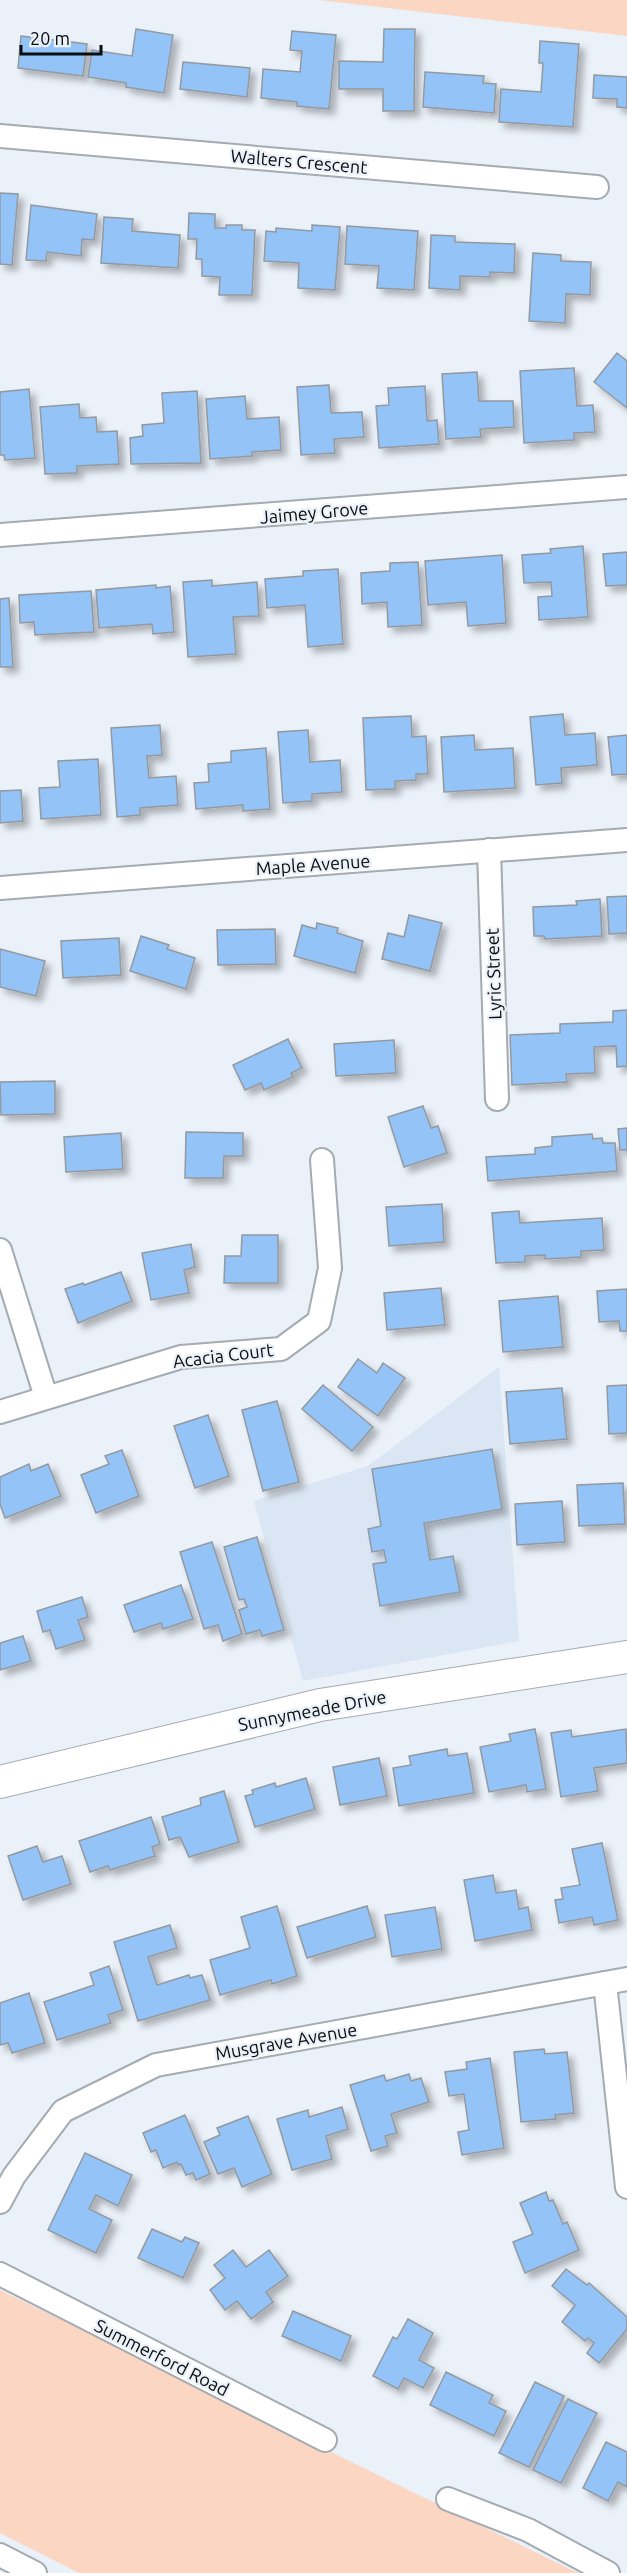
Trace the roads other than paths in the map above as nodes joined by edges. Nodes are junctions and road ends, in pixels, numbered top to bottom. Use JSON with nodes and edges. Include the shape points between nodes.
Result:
{"nodes":[{"id":1,"x":0,"y":136,"type":"edge"},
{"id":2,"x":597,"y":187,"type":"dead end"},
{"id":3,"x":627,"y":487,"type":"edge"},
{"id":4,"x":0,"y":535,"type":"edge"},
{"id":5,"x":627,"y":840,"type":"edge"},
{"id":6,"x":489,"y":850,"type":"junction"},
{"id":7,"x":0,"y":888,"type":"edge"},
{"id":8,"x":497,"y":1099,"type":"dead end"},
{"id":9,"x":322,"y":1160,"type":"dead end"},
{"id":10,"x":0,"y":1250,"type":"edge"},
{"id":11,"x":46,"y":1397,"type":"junction"},
{"id":12,"x":0,"y":1412,"type":"edge"},
{"id":13,"x":627,"y":1657,"type":"edge"},
{"id":14,"x":0,"y":1782,"type":"edge"},
{"id":15,"x":627,"y":1979,"type":"edge"},
{"id":16,"x":605,"y":1983,"type":"junction"},
{"id":17,"x":627,"y":2187,"type":"edge"},
{"id":18,"x":0,"y":2202,"type":"edge"},
{"id":19,"x":0,"y":2274,"type":"edge"},
{"id":20,"x":325,"y":2440,"type":"dead end"},
{"id":21,"x":448,"y":2499,"type":"dead end"},
{"id":22,"x":0,"y":2555,"type":"edge"},
{"id":23,"x":35,"y":2573,"type":"edge"},
{"id":24,"x":608,"y":2573,"type":"edge"}],
"edges":[{"from":1,"to":2,"type":"street","name":"Walters Crescent"},
{"from":3,"to":4,"type":"street","name":"Jaimey Grove"},
{"from":5,"to":6,"type":"street","name":"Maple Avenue"},
{"from":6,"to":7,"type":"street","name":"Maple Avenue"},
{"from":6,"to":8,"type":"street","name":"Lyric Street"},
{"from":9,"to":11,"type":"street","name":"Acacia Court","via":[[330,1268],[319,1321],[280,1348],[181,1357]]},
{"from":10,"to":11,"type":"street"},
{"from":11,"to":12,"type":"street","name":"Acacia Court"},
{"from":13,"to":14,"type":"street","name":"Sunnymeade Drive","via":[[320,1705]]},
{"from":15,"to":16,"type":"street","name":"Musgrave Avenue"},
{"from":16,"to":17,"type":"street"},
{"from":16,"to":18,"type":"street","name":"Musgrave Avenue","via":[[156,2065],[63,2111],[14,2176]]},
{"from":19,"to":20,"type":"street","name":"Summerford Road"},
{"from":21,"to":24,"type":"street","via":[[528,2530]]},
{"from":22,"to":23,"type":"street"}]}
